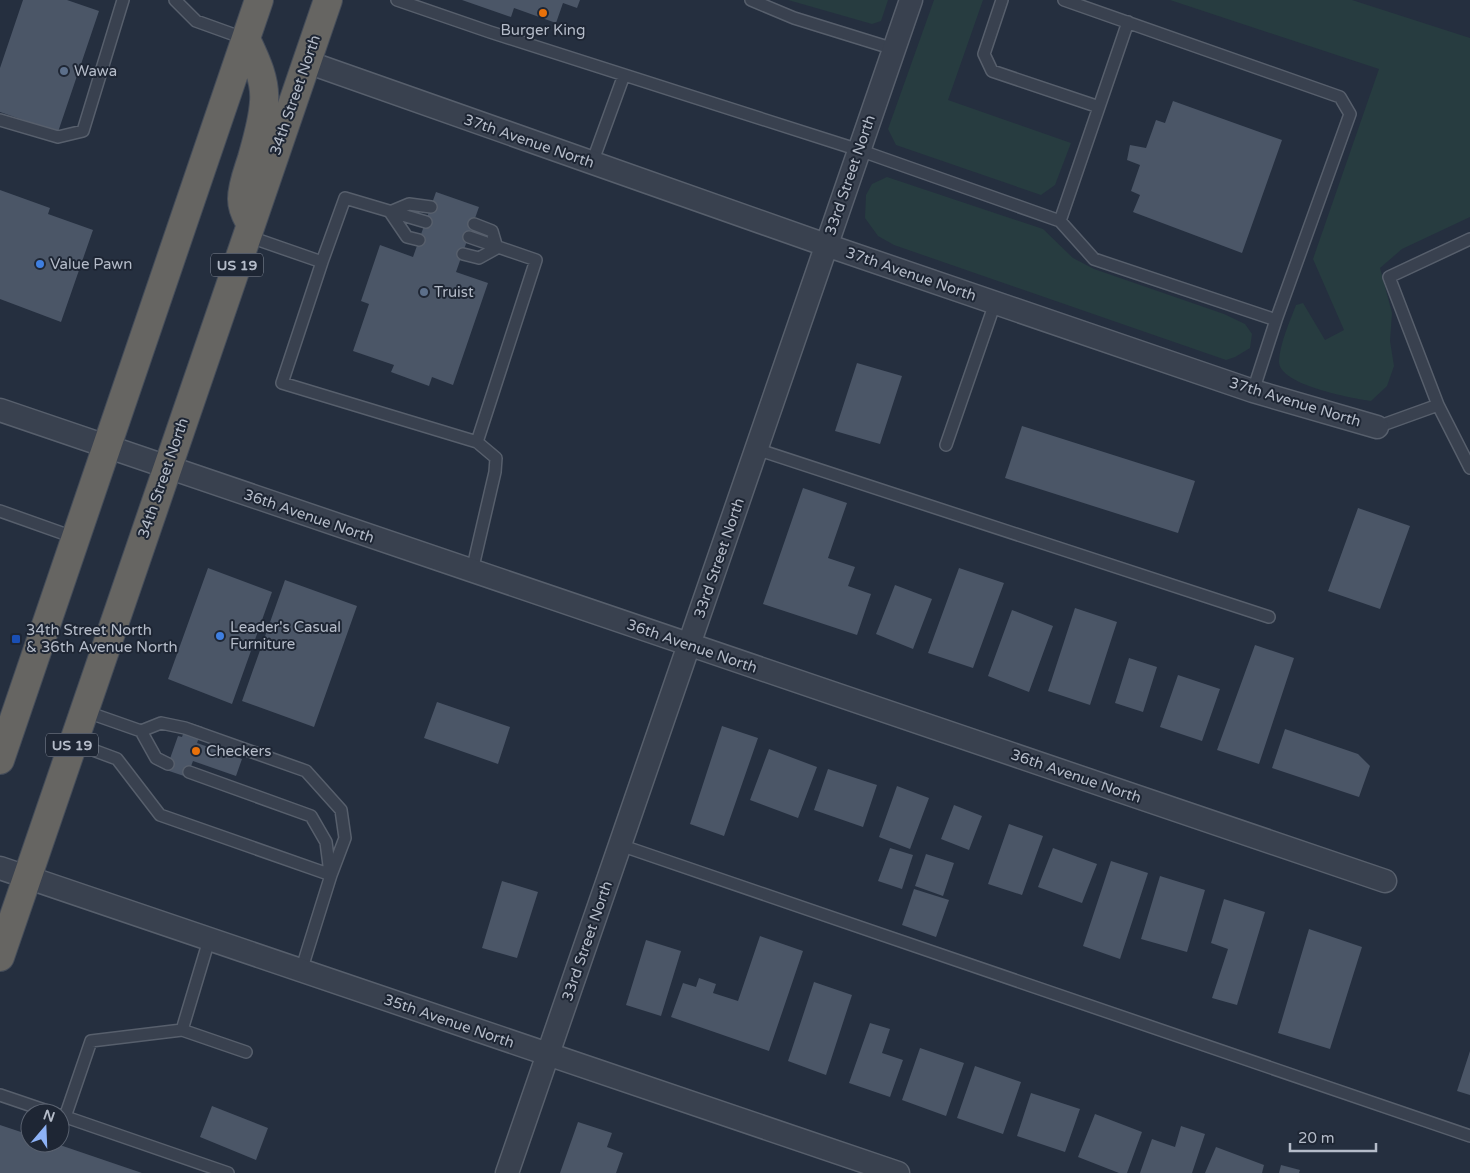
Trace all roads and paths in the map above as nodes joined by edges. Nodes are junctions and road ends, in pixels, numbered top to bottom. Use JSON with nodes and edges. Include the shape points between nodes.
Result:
{"nodes":[{"id":1,"x":124,"y":0,"type":"edge"},
{"id":2,"x":175,"y":0,"type":"edge"},
{"id":3,"x":259,"y":0,"type":"edge"},
{"id":4,"x":328,"y":0,"type":"edge"},
{"id":5,"x":397,"y":0,"type":"edge"},
{"id":6,"x":751,"y":0,"type":"edge"},
{"id":7,"x":911,"y":0,"type":"edge"},
{"id":8,"x":1002,"y":0,"type":"edge"},
{"id":9,"x":1064,"y":0,"type":"edge"},
{"id":10,"x":1128,"y":22,"type":"junction"},
{"id":11,"x":246,"y":40,"type":"junction"},
{"id":12,"x":894,"y":49,"type":"junction"},
{"id":13,"x":307,"y":62,"type":"junction"},
{"id":14,"x":624,"y":75,"type":"junction"},
{"id":15,"x":1099,"y":107,"type":"junction"},
{"id":16,"x":0,"y":120,"type":"edge"},
{"id":17,"x":859,"y":150,"type":"junction"},
{"id":18,"x":592,"y":163,"type":"junction"},
{"id":19,"x":431,"y":207,"type":"dead end"},
{"id":20,"x":390,"y":212,"type":"junction"},
{"id":21,"x":1060,"y":221,"type":"junction"},
{"id":22,"x":426,"y":222,"type":"dead end"},
{"id":23,"x":474,"y":224,"type":"dead end"},
{"id":24,"x":249,"y":230,"type":"junction"},
{"id":25,"x":469,"y":237,"type":"dead end"},
{"id":26,"x":1470,"y":239,"type":"edge"},
{"id":27,"x":420,"y":240,"type":"dead end"},
{"id":28,"x":826,"y":245,"type":"junction"},
{"id":29,"x":497,"y":248,"type":"junction"},
{"id":30,"x":463,"y":254,"type":"dead end"},
{"id":31,"x":322,"y":262,"type":"junction"},
{"id":32,"x":995,"y":302,"type":"junction"},
{"id":33,"x":1276,"y":320,"type":"junction"},
{"id":34,"x":1253,"y":391,"type":"junction"},
{"id":35,"x":1438,"y":405,"type":"junction"},
{"id":36,"x":0,"y":410,"type":"edge"},
{"id":37,"x":1377,"y":427,"type":"joint"},
{"id":38,"x":477,"y":442,"type":"junction"},
{"id":39,"x":946,"y":445,"type":"dead end"},
{"id":40,"x":107,"y":448,"type":"junction"},
{"id":41,"x":756,"y":448,"type":"junction"},
{"id":42,"x":167,"y":468,"type":"junction"},
{"id":43,"x":1470,"y":468,"type":"edge"},
{"id":44,"x":0,"y":511,"type":"edge"},
{"id":45,"x":76,"y":538,"type":"junction"},
{"id":46,"x":472,"y":571,"type":"junction"},
{"id":47,"x":1269,"y":617,"type":"dead end"},
{"id":48,"x":689,"y":645,"type":"junction"},
{"id":49,"x":84,"y":711,"type":"junction"},
{"id":50,"x":141,"y":731,"type":"junction"},
{"id":51,"x":73,"y":743,"type":"junction"},
{"id":52,"x":0,"y":760,"type":"edge"},
{"id":53,"x":168,"y":764,"type":"dead end"},
{"id":54,"x":189,"y":772,"type":"dead end"},
{"id":55,"x":620,"y":845,"type":"junction"},
{"id":56,"x":0,"y":868,"type":"edge"},
{"id":57,"x":330,"y":875,"type":"junction"},
{"id":58,"x":27,"y":878,"type":"junction"},
{"id":59,"x":1385,"y":881,"type":"dead end"},
{"id":60,"x":209,"y":940,"type":"junction"},
{"id":61,"x":0,"y":957,"type":"edge"},
{"id":62,"x":301,"y":971,"type":"junction"},
{"id":63,"x":182,"y":1030,"type":"junction"},
{"id":64,"x":246,"y":1052,"type":"dead end"},
{"id":65,"x":548,"y":1055,"type":"junction"},
{"id":66,"x":0,"y":1095,"type":"edge"},
{"id":67,"x":24,"y":1103,"type":"edge"},
{"id":68,"x":68,"y":1103,"type":"edge"},
{"id":69,"x":70,"y":1118,"type":"edge"},
{"id":70,"x":1470,"y":1136,"type":"edge"},
{"id":71,"x":228,"y":1173,"type":"edge"},
{"id":72,"x":507,"y":1173,"type":"edge"},
{"id":73,"x":898,"y":1173,"type":"edge"}],
"edges":[{"from":1,"to":16,"type":"lane","via":[[83,131],[58,137]]},
{"from":2,"to":11,"type":"lane","via":[[196,21]]},
{"from":3,"to":11,"type":"highway"},
{"from":4,"to":13,"type":"highway","name":"34th Street North","number":"US 19"},
{"from":5,"to":14,"type":"lane"},
{"from":6,"to":12,"type":"lane","via":[[794,18]]},
{"from":7,"to":12,"type":"street","name":"33rd Street North"},
{"from":8,"to":15,"type":"lane","via":[[984,54],[992,71]]},
{"from":9,"to":10,"type":"lane"},
{"from":10,"to":15,"type":"lane"},
{"from":10,"to":33,"type":"lane","via":[[1340,97],[1350,114]]},
{"from":11,"to":24,"type":"highway","via":[[256,60],[264,100],[242,199]]},
{"from":11,"to":40,"type":"highway"},
{"from":12,"to":17,"type":"street","name":"33rd Street North"},
{"from":13,"to":18,"type":"street","name":"37th Avenue North"},
{"from":13,"to":24,"type":"highway","name":"34th Street North","number":"US 19"},
{"from":14,"to":17,"type":"lane"},
{"from":14,"to":18,"type":"lane"},
{"from":15,"to":21,"type":"lane"},
{"from":17,"to":21,"type":"lane"},
{"from":17,"to":28,"type":"street","name":"33rd Street North"},
{"from":18,"to":28,"type":"street","name":"37th Avenue North"},
{"from":19,"to":20,"type":"lane","via":[[409,204]]},
{"from":20,"to":22,"type":"lane"},
{"from":20,"to":27,"type":"lane","via":[[407,237]]},
{"from":20,"to":31,"type":"lane","via":[[345,198]]},
{"from":21,"to":33,"type":"lane","via":[[1094,259]]},
{"from":23,"to":29,"type":"lane","via":[[492,231]]},
{"from":24,"to":31,"type":"lane"},
{"from":24,"to":42,"type":"highway","name":"34th Street North","number":"US 19"},
{"from":25,"to":29,"type":"lane"},
{"from":26,"to":35,"type":"lane","via":[[1388,277]]},
{"from":28,"to":32,"type":"street","name":"37th Avenue North"},
{"from":28,"to":41,"type":"street","name":"33rd Street North"},
{"from":29,"to":30,"type":"lane","via":[[479,258]]},
{"from":29,"to":38,"type":"lane","via":[[536,260]]},
{"from":31,"to":38,"type":"lane","via":[[282,383]]},
{"from":32,"to":34,"type":"street","name":"37th Avenue North"},
{"from":32,"to":39,"type":"lane"},
{"from":33,"to":34,"type":"lane"},
{"from":34,"to":37,"type":"street","name":"37th Avenue North"},
{"from":35,"to":37,"type":"lane"},
{"from":35,"to":43,"type":"lane"},
{"from":36,"to":40,"type":"street","name":"36th Avenue North"},
{"from":38,"to":46,"type":"lane","via":[[496,458]]},
{"from":40,"to":42,"type":"street","name":"36th Avenue North"},
{"from":40,"to":45,"type":"highway"},
{"from":41,"to":47,"type":"lane"},
{"from":41,"to":48,"type":"street","name":"33rd Street North"},
{"from":42,"to":46,"type":"street","name":"36th Avenue North"},
{"from":42,"to":49,"type":"highway","name":"34th Street North","number":"US 19"},
{"from":44,"to":45,"type":"lane"},
{"from":45,"to":52,"type":"highway"},
{"from":46,"to":48,"type":"street","name":"36th Avenue North"},
{"from":48,"to":55,"type":"street","name":"33rd Street North"},
{"from":48,"to":59,"type":"street","name":"36th Avenue North"},
{"from":49,"to":50,"type":"lane"},
{"from":49,"to":51,"type":"highway","name":"34th Street North","number":"US 19"},
{"from":50,"to":53,"type":"lane","via":[[156,758]]},
{"from":50,"to":57,"type":"lane","via":[[161,723],[185,728],[306,770],[341,810],[345,838]]},
{"from":51,"to":57,"type":"lane","via":[[117,759],[160,815]]},
{"from":51,"to":58,"type":"highway","name":"34th Street North","number":"US 19"},
{"from":54,"to":57,"type":"lane","via":[[310,816],[326,842]]},
{"from":55,"to":65,"type":"street","name":"33rd Street North"},
{"from":55,"to":70,"type":"lane"},
{"from":56,"to":58,"type":"street","name":"35th Avenue North"},
{"from":57,"to":62,"type":"lane"},
{"from":58,"to":60,"type":"street","name":"35th Avenue North"},
{"from":58,"to":61,"type":"highway","name":"34th Street North","number":"US 19"},
{"from":60,"to":62,"type":"street","name":"35th Avenue North"},
{"from":60,"to":63,"type":"lane"},
{"from":62,"to":65,"type":"street","name":"35th Avenue North"},
{"from":63,"to":64,"type":"lane"},
{"from":63,"to":68,"type":"lane","via":[[91,1041]]},
{"from":65,"to":72,"type":"street","name":"33rd Street North"},
{"from":65,"to":73,"type":"street","name":"35th Avenue North"},
{"from":66,"to":67,"type":"lane"},
{"from":69,"to":71,"type":"lane"}]}
